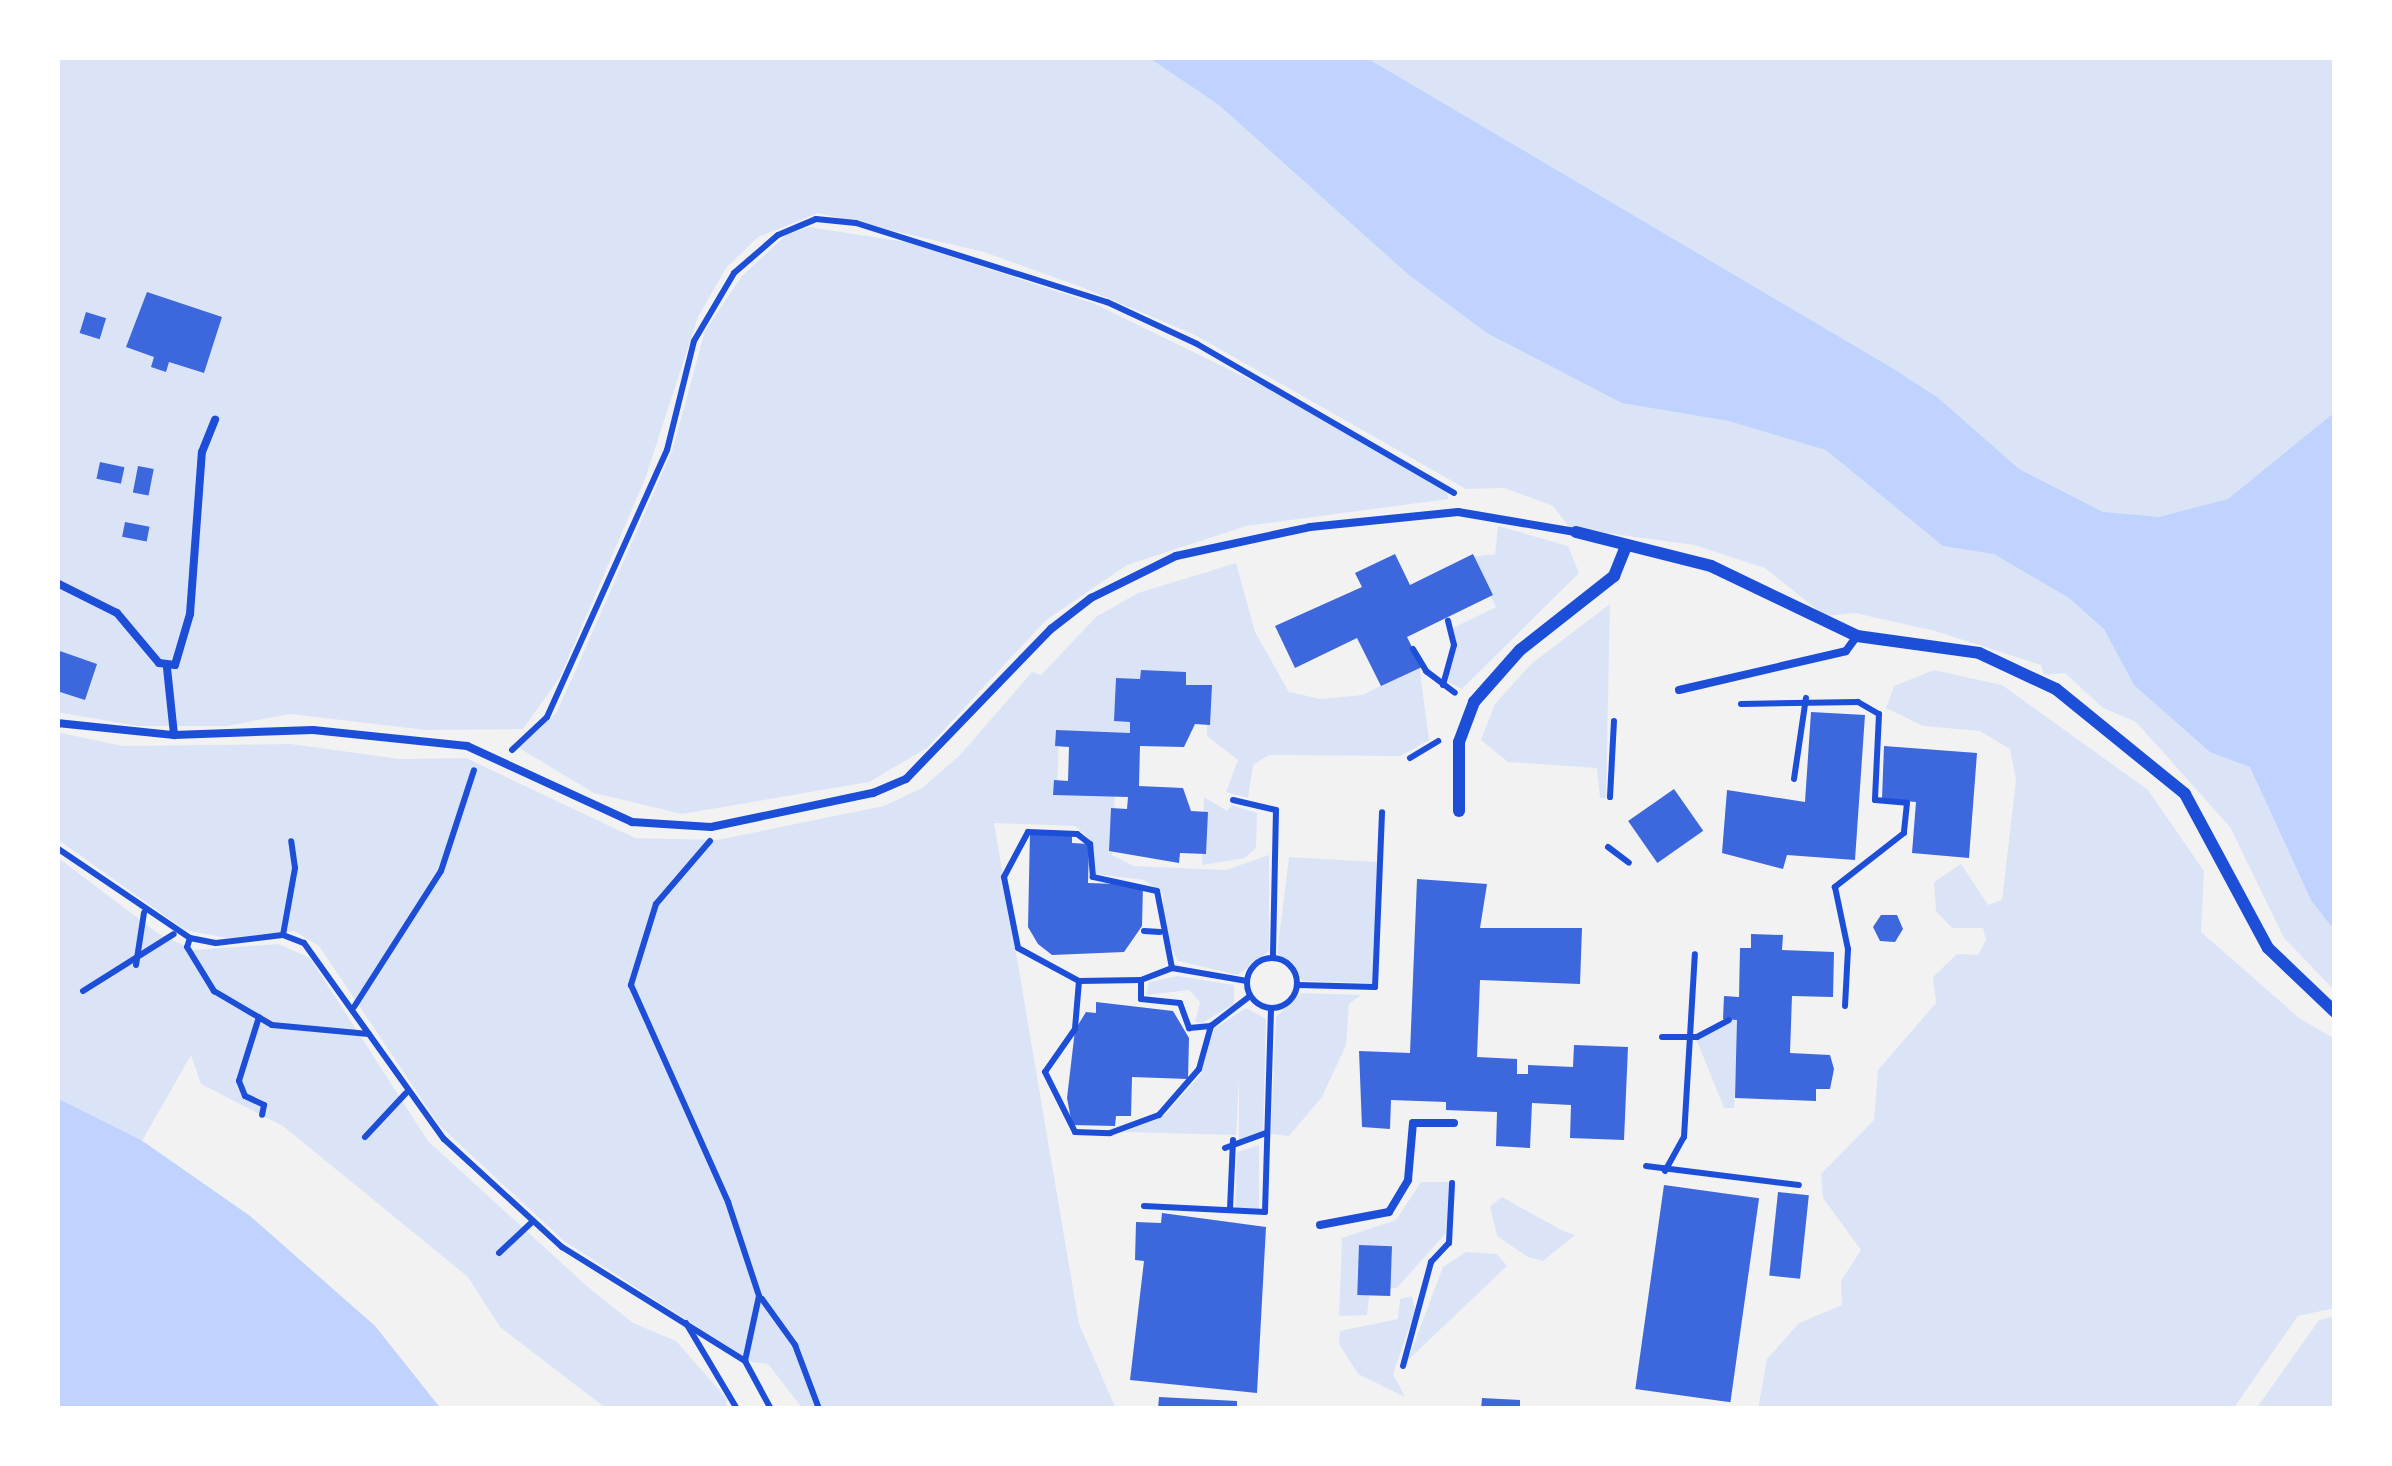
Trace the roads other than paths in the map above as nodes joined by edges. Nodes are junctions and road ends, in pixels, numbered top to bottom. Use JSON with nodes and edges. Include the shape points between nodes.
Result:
{"nodes":[{"id":1,"x":215,"y":419,"type":"dead end"},
{"id":2,"x":1576,"y":532,"type":"joint"},
{"id":3,"x":1624,"y":550,"type":"junction"},
{"id":4,"x":57,"y":583,"type":"edge"},
{"id":5,"x":1857,"y":637,"type":"junction"},
{"id":6,"x":166,"y":668,"type":"junction"},
{"id":7,"x":1679,"y":690,"type":"dead end"},
{"id":8,"x":57,"y":722,"type":"edge"},
{"id":9,"x":174,"y":735,"type":"junction"},
{"id":10,"x":1459,"y":811,"type":"dead end"},
{"id":11,"x":2335,"y":1012,"type":"edge"},
{"id":12,"x":1454,"y":1124,"type":"dead end"},
{"id":13,"x":1320,"y":1225,"type":"dead end"}],
"edges":[{"from":1,"to":6,"type":"lane","via":[[202,452],[182,656]]},
{"from":2,"to":3,"type":"street"},
{"from":2,"to":9,"type":"lane","via":[[1458,512],[1310,527],[1176,556],[1078,608],[940,752],[874,794],[711,826],[658,828],[598,808],[482,750],[313,730]]},
{"from":3,"to":5,"type":"street","via":[[1711,566]]},
{"from":3,"to":10,"type":"street","via":[[1614,576],[1520,650],[1474,702],[1459,742]]},
{"from":4,"to":6,"type":"lane","via":[[117,613]]},
{"from":5,"to":7,"type":"lane","via":[[1846,651]]},
{"from":5,"to":11,"type":"street","via":[[1978,653],[2056,689],[2104,723],[2186,794],[2268,948]]},
{"from":6,"to":9,"type":"lane"},
{"from":8,"to":9,"type":"lane"},
{"from":12,"to":13,"type":"lane","via":[[1413,1123],[1411,1168],[1389,1212]]}]}
